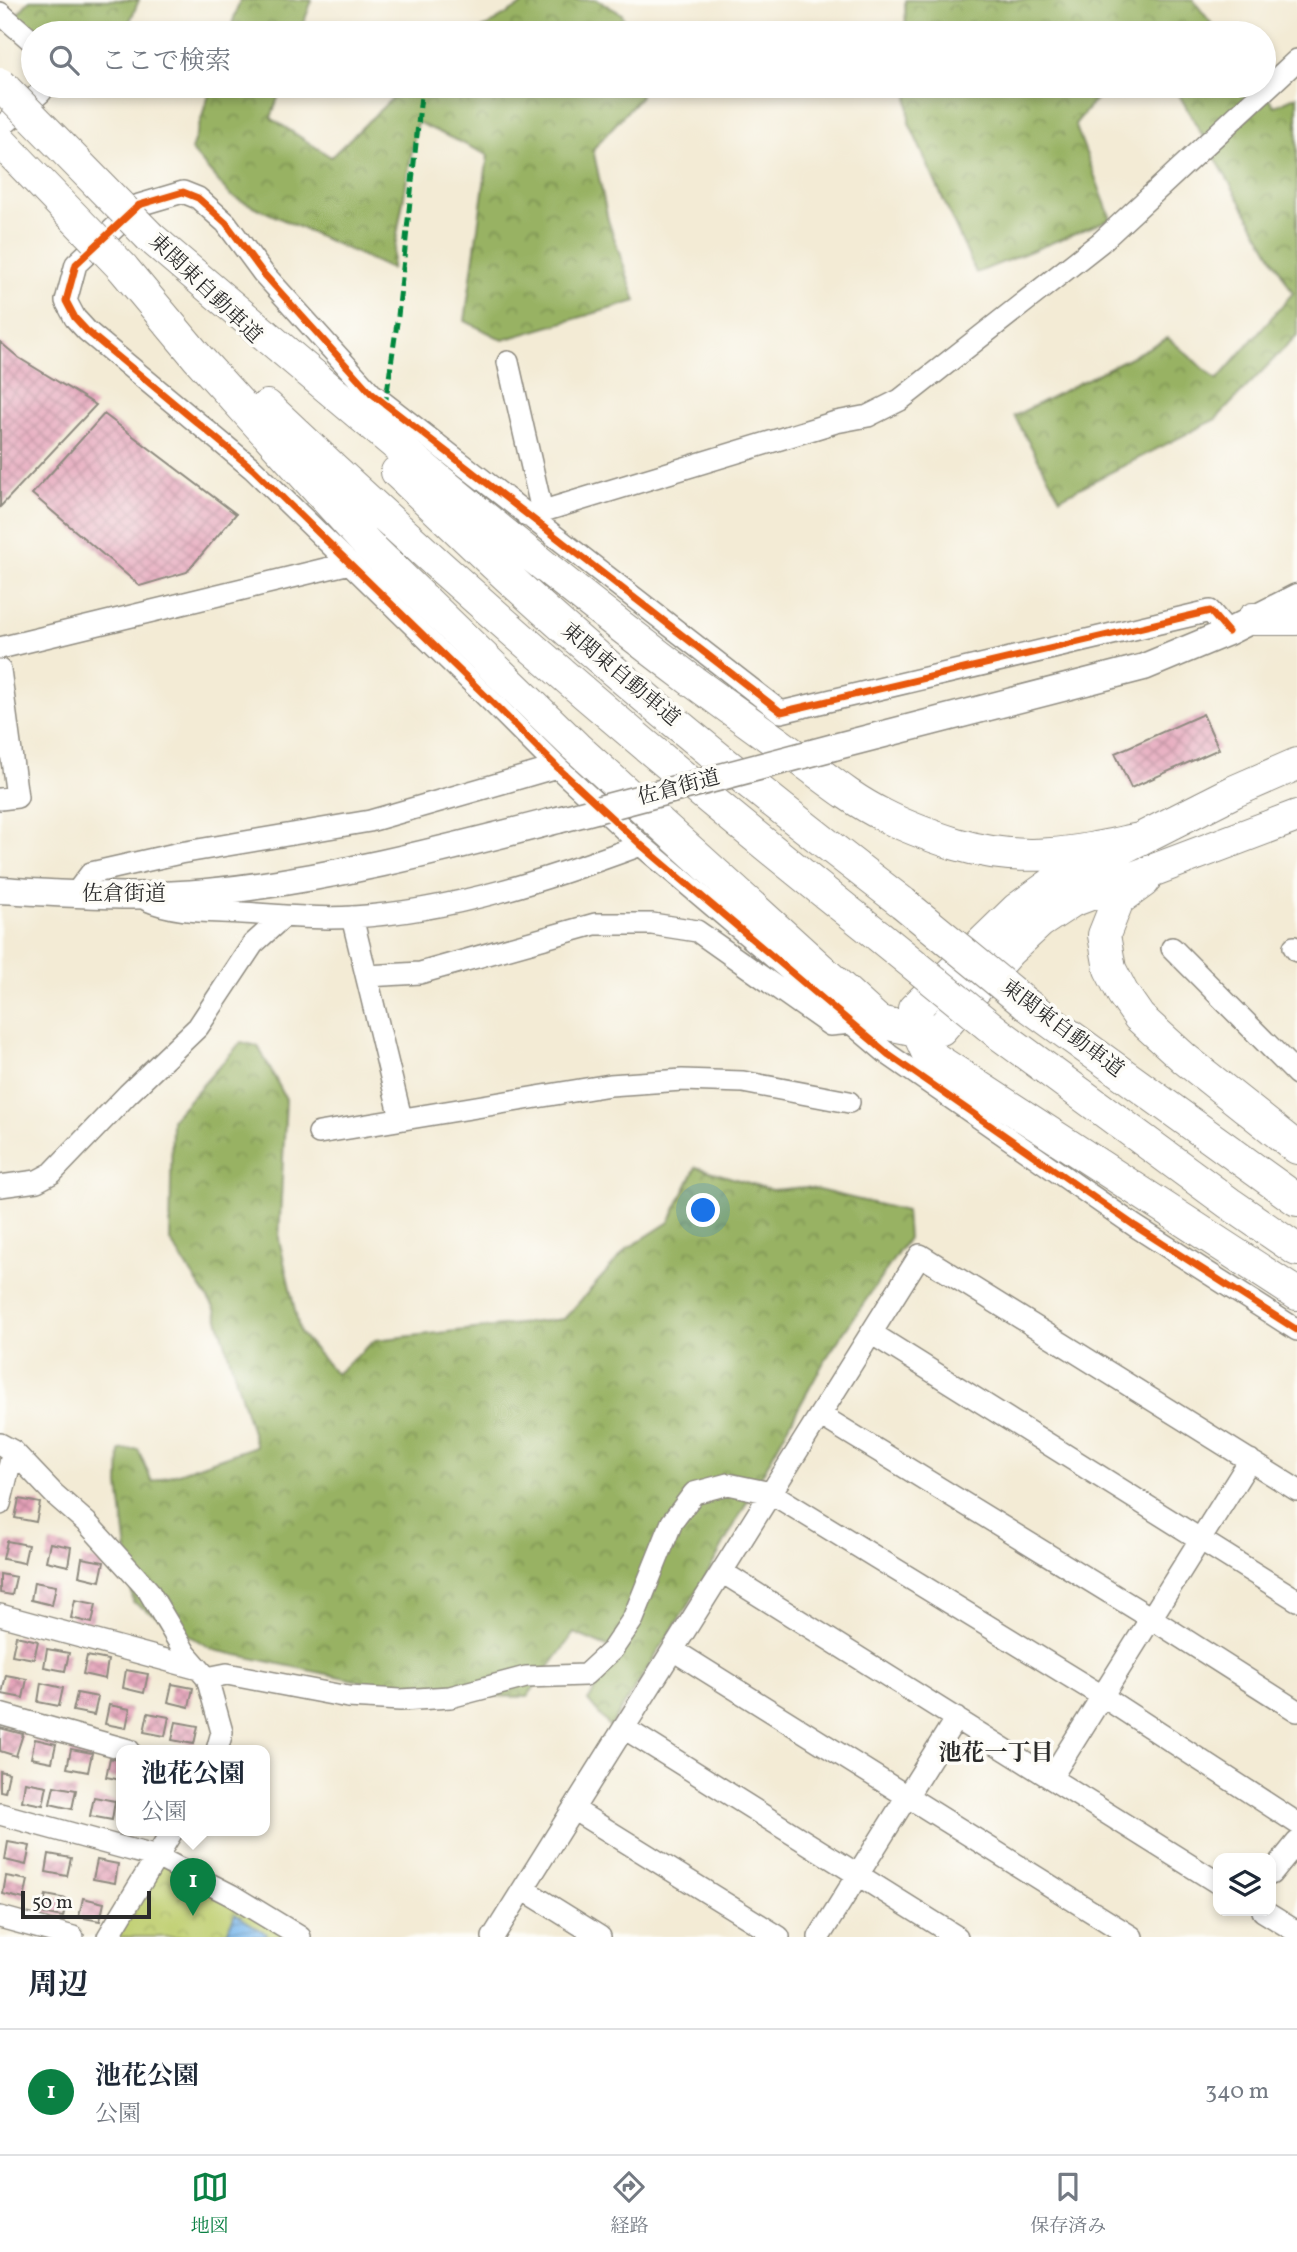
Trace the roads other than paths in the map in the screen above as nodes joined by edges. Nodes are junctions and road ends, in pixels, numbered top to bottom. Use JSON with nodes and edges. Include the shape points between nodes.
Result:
{"nodes":[{"id":1,"x":0,"y":13,"type":"edge"},
{"id":2,"x":21,"y":31,"type":"edge"},
{"id":3,"x":1297,"y":60,"type":"edge"},
{"id":4,"x":1276,"y":80,"type":"edge"},
{"id":5,"x":0,"y":84,"type":"edge"},
{"id":6,"x":34,"y":98,"type":"edge"},
{"id":7,"x":1256,"y":98,"type":"edge"},
{"id":8,"x":0,"y":128,"type":"edge"},
{"id":9,"x":0,"y":141,"type":"edge"},
{"id":10,"x":150,"y":237,"type":"junction"},
{"id":11,"x":122,"y":267,"type":"junction"},
{"id":12,"x":508,"y":362,"type":"dead end"},
{"id":13,"x":535,"y":513,"type":"junction"},
{"id":14,"x":350,"y":563,"type":"junction"},
{"id":15,"x":1297,"y":597,"type":"edge"},
{"id":16,"x":1297,"y":619,"type":"edge"},
{"id":17,"x":1241,"y":626,"type":"junction"},
{"id":18,"x":0,"y":648,"type":"edge"},
{"id":19,"x":0,"y":670,"type":"edge"},
{"id":20,"x":1297,"y":764,"type":"edge"},
{"id":21,"x":556,"y":767,"type":"junction"},
{"id":22,"x":0,"y":799,"type":"edge"},
{"id":23,"x":1297,"y":816,"type":"edge"},
{"id":24,"x":1140,"y":839,"type":"junction"},
{"id":25,"x":641,"y":845,"type":"junction"},
{"id":26,"x":1161,"y":867,"type":"junction"},
{"id":27,"x":0,"y":890,"type":"edge"},
{"id":28,"x":75,"y":894,"type":"junction"},
{"id":29,"x":137,"y":895,"type":"junction"},
{"id":30,"x":284,"y":916,"type":"junction"},
{"id":31,"x":352,"y":918,"type":"junction"},
{"id":32,"x":1172,"y":948,"type":"dead end"},
{"id":33,"x":367,"y":975,"type":"junction"},
{"id":34,"x":852,"y":1023,"type":"junction"},
{"id":35,"x":917,"y":1030,"type":"junction"},
{"id":36,"x":1297,"y":1073,"type":"edge"},
{"id":37,"x":849,"y":1102,"type":"dead end"},
{"id":38,"x":401,"y":1118,"type":"junction"},
{"id":39,"x":319,"y":1133,"type":"dead end"},
{"id":40,"x":1297,"y":1148,"type":"edge"},
{"id":41,"x":0,"y":1186,"type":"edge"},
{"id":42,"x":1297,"y":1200,"type":"edge"},
{"id":43,"x":1297,"y":1250,"type":"edge"},
{"id":44,"x":1297,"y":1294,"type":"edge"},
{"id":45,"x":1297,"y":1330,"type":"edge"},
{"id":46,"x":871,"y":1333,"type":"junction"},
{"id":47,"x":820,"y":1415,"type":"junction"},
{"id":48,"x":7,"y":1448,"type":"edge"},
{"id":49,"x":1250,"y":1460,"type":"junction"},
{"id":50,"x":1297,"y":1490,"type":"edge"},
{"id":51,"x":771,"y":1493,"type":"junction"},
{"id":52,"x":0,"y":1501,"type":"edge"},
{"id":53,"x":1201,"y":1538,"type":"junction"},
{"id":54,"x":722,"y":1572,"type":"junction"},
{"id":55,"x":1297,"y":1600,"type":"edge"},
{"id":56,"x":0,"y":1615,"type":"edge"},
{"id":57,"x":1151,"y":1618,"type":"junction"},
{"id":58,"x":673,"y":1650,"type":"junction"},
{"id":59,"x":203,"y":1673,"type":"junction"},
{"id":60,"x":1102,"y":1696,"type":"junction"},
{"id":61,"x":1297,"y":1711,"type":"edge"},
{"id":62,"x":0,"y":1714,"type":"edge"},
{"id":63,"x":956,"y":1718,"type":"junction"},
{"id":64,"x":624,"y":1728,"type":"junction"},
{"id":65,"x":218,"y":1745,"type":"edge"},
{"id":66,"x":116,"y":1746,"type":"edge"},
{"id":67,"x":1051,"y":1778,"type":"junction"},
{"id":68,"x":907,"y":1797,"type":"junction"},
{"id":69,"x":573,"y":1810,"type":"junction"},
{"id":70,"x":0,"y":1814,"type":"edge"},
{"id":71,"x":1297,"y":1823,"type":"edge"},
{"id":72,"x":170,"y":1836,"type":"edge"},
{"id":73,"x":1297,"y":1842,"type":"edge"},
{"id":74,"x":158,"y":1857,"type":"junction"},
{"id":75,"x":1276,"y":1868,"type":"edge"},
{"id":76,"x":858,"y":1875,"type":"junction"},
{"id":77,"x":1213,"y":1880,"type":"edge"},
{"id":78,"x":523,"y":1889,"type":"junction"},
{"id":79,"x":1271,"y":1916,"type":"edge"},
{"id":80,"x":0,"y":1917,"type":"edge"},
{"id":81,"x":1297,"y":1932,"type":"edge"},
{"id":82,"x":954,"y":1936,"type":"edge"},
{"id":83,"x":73,"y":1937,"type":"edge"},
{"id":84,"x":108,"y":1937,"type":"edge"},
{"id":85,"x":300,"y":1937,"type":"edge"},
{"id":86,"x":493,"y":1937,"type":"edge"},
{"id":87,"x":600,"y":1937,"type":"edge"},
{"id":88,"x":779,"y":1937,"type":"edge"},
{"id":89,"x":819,"y":1937,"type":"edge"},
{"id":90,"x":1132,"y":1937,"type":"edge"}],
"edges":[{"from":1,"to":2,"type":"street"},
{"from":3,"to":4,"type":"street"},
{"from":5,"to":10,"type":"highway","name":"東関東自動車道","bridge":true},
{"from":6,"to":8,"type":"street"},
{"from":7,"to":13,"type":"street","via":[[1101,242],[900,400],[868,416]]},
{"from":9,"to":11,"type":"highway","name":"東関東自動車道","bridge":true},
{"from":10,"to":24,"type":"highway","via":[[425,471],[582,596],[850,796],[917,830],[994,853],[1068,854]]},
{"from":10,"to":42,"type":"highway","name":"東関東自動車道","bridge":true,"via":[[521,589],[779,808],[1026,1004]]},
{"from":11,"to":35,"type":"highway","via":[[368,545],[576,747],[879,1022]]},
{"from":11,"to":43,"type":"highway","name":"東関東自動車道","bridge":true,"via":[[498,620],[765,846],[998,1033]]},
{"from":12,"to":13,"type":"street"},
{"from":13,"to":14,"type":"street","via":[[371,393],[263,273],[226,223],[198,198],[183,192],[139,205],[76,264],[66,301],[75,318],[253,469]]},
{"from":13,"to":17,"type":"street","via":[[781,712],[1210,611]]},
{"from":14,"to":18,"type":"street"},
{"from":14,"to":21,"type":"street"},
{"from":15,"to":17,"type":"main road","name":"佐倉街道"},
{"from":16,"to":17,"type":"highway"},
{"from":17,"to":29,"type":"main road","name":"佐倉街道","bridge":true,"via":[[1144,667],[398,861],[284,882]]},
{"from":19,"to":22,"type":"street","via":[[17,797]]},
{"from":20,"to":24,"type":"highway"},
{"from":21,"to":25,"type":"street"},
{"from":21,"to":28,"type":"street","via":[[370,821],[91,873]]},
{"from":23,"to":26,"type":"highway"},
{"from":24,"to":35,"type":"highway","via":[[1053,883],[1017,909],[915,1009]]},
{"from":25,"to":31,"type":"street","via":[[504,891]]},
{"from":25,"to":34,"type":"street"},
{"from":26,"to":35,"type":"highway","via":[[1072,901],[1040,922],[941,1028]]},
{"from":26,"to":40,"type":"highway","via":[[1118,900],[1104,934],[1111,969],[1123,994],[1139,1017],[1185,1059]]},
{"from":27,"to":28,"type":"main road","name":"佐倉街道"},
{"from":28,"to":29,"type":"main road","name":"佐倉街道"},
{"from":29,"to":30,"type":"street","via":[[188,910]]},
{"from":30,"to":31,"type":"street"},
{"from":30,"to":41,"type":"street","via":[[253,944],[198,1027],[52,1173],[37,1181]]},
{"from":31,"to":33,"type":"street"},
{"from":32,"to":36,"type":"street"},
{"from":33,"to":34,"type":"street","via":[[420,974],[595,924],[652,924],[697,931],[830,1025]]},
{"from":33,"to":38,"type":"street"},
{"from":34,"to":45,"type":"street","via":[[889,1055],[1135,1226]]},
{"from":35,"to":44,"type":"highway","via":[[928,1054]]},
{"from":37,"to":38,"type":"street","via":[[743,1082],[682,1080],[610,1085]]},
{"from":38,"to":39,"type":"street"},
{"from":46,"to":47,"type":"street"},
{"from":46,"to":49,"type":"street","via":[[920,1255]]},
{"from":46,"to":53,"type":"street"},
{"from":47,"to":51,"type":"street"},
{"from":47,"to":57,"type":"street"},
{"from":48,"to":52,"type":"street"},
{"from":48,"to":59,"type":"street","via":[[141,1581]]},
{"from":49,"to":50,"type":"street"},
{"from":49,"to":53,"type":"street"},
{"from":51,"to":54,"type":"street"},
{"from":51,"to":59,"type":"street","via":[[728,1484],[694,1493],[671,1522],[633,1619],[612,1650],[584,1675],[526,1677],[450,1697],[400,1700],[348,1697]]},
{"from":51,"to":60,"type":"street"},
{"from":53,"to":55,"type":"street"},
{"from":53,"to":57,"type":"street"},
{"from":54,"to":58,"type":"street"},
{"from":54,"to":63,"type":"street"},
{"from":56,"to":59,"type":"street"},
{"from":57,"to":60,"type":"street"},
{"from":57,"to":61,"type":"street"},
{"from":58,"to":64,"type":"street"},
{"from":58,"to":68,"type":"street"},
{"from":59,"to":65,"type":"street","via":[[222,1732]]},
{"from":60,"to":67,"type":"street"},
{"from":60,"to":71,"type":"street"},
{"from":62,"to":66,"type":"street"},
{"from":63,"to":67,"type":"street"},
{"from":63,"to":68,"type":"street"},
{"from":64,"to":69,"type":"street"},
{"from":64,"to":76,"type":"street"},
{"from":67,"to":77,"type":"street"},
{"from":68,"to":76,"type":"street"},
{"from":68,"to":90,"type":"street"},
{"from":69,"to":78,"type":"street"},
{"from":69,"to":88,"type":"street"},
{"from":70,"to":74,"type":"street"},
{"from":72,"to":74,"type":"street"},
{"from":73,"to":75,"type":"street"},
{"from":74,"to":84,"type":"street"},
{"from":74,"to":85,"type":"street"},
{"from":76,"to":82,"type":"street"},
{"from":76,"to":89,"type":"street"},
{"from":78,"to":86,"type":"street"},
{"from":78,"to":87,"type":"street"},
{"from":79,"to":81,"type":"street"},
{"from":80,"to":83,"type":"street"}]}
